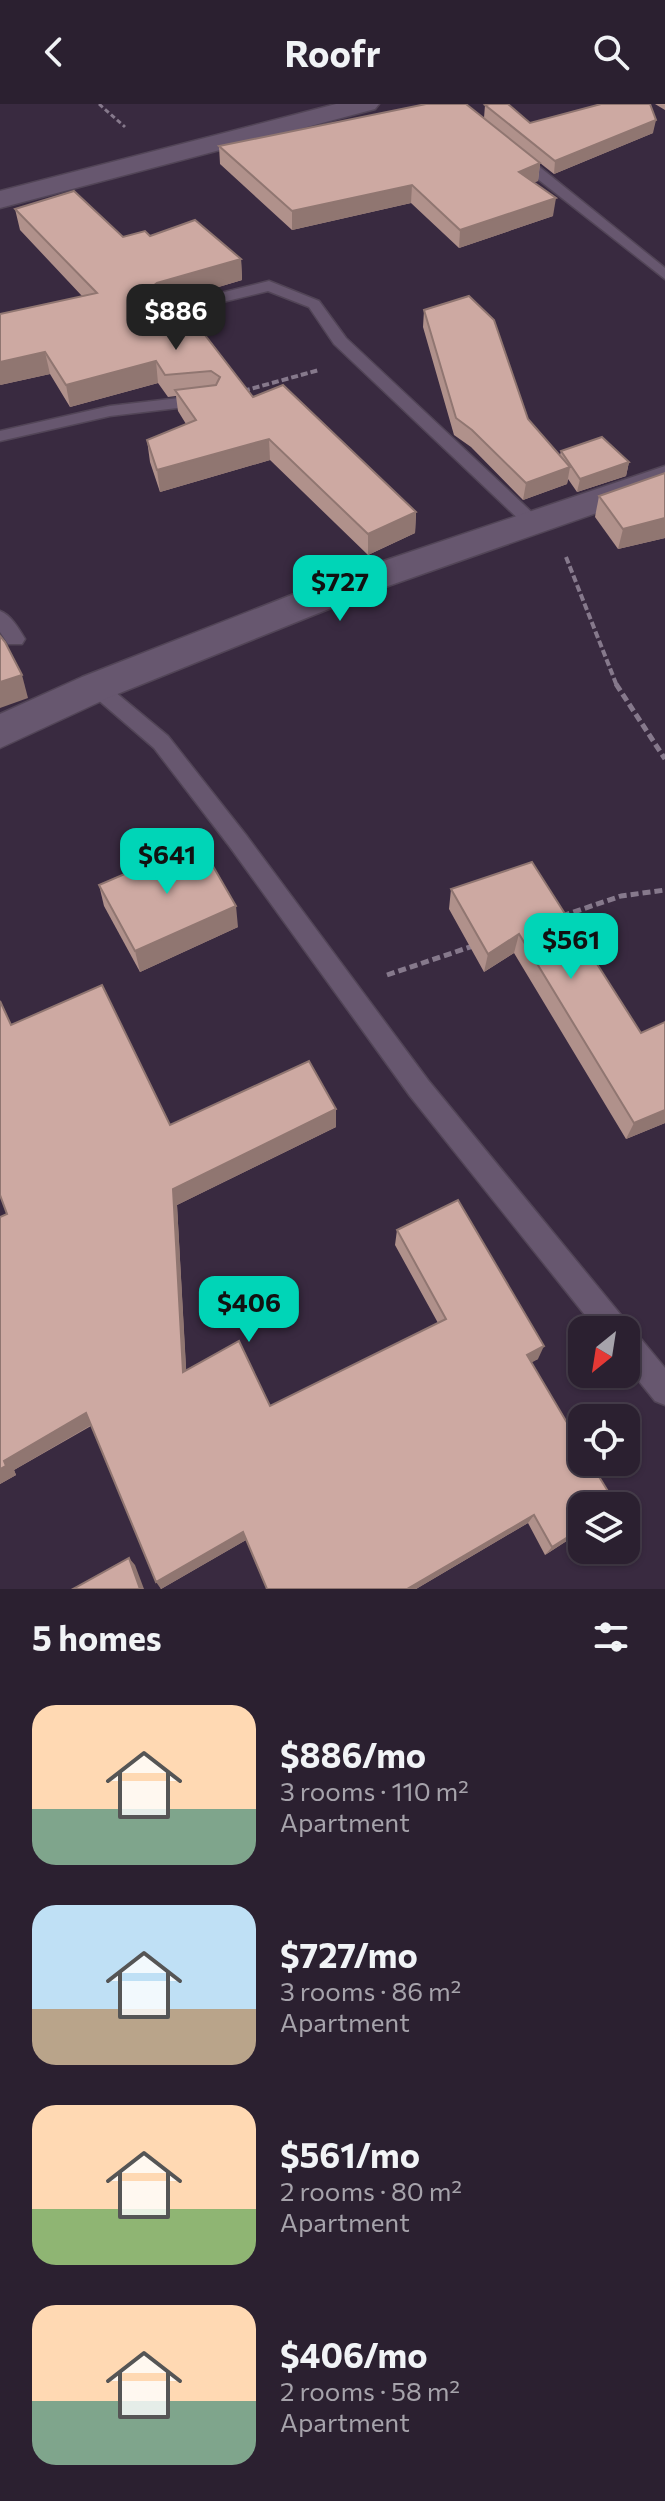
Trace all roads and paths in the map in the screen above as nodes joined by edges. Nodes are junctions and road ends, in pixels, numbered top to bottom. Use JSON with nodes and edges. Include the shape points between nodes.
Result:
{"nodes":[{"id":1,"x":366,"y":104,"type":"edge"},
{"id":2,"x":502,"y":143,"type":"edge"},
{"id":3,"x":0,"y":200,"type":"edge"},
{"id":4,"x":665,"y":275,"type":"edge"},
{"id":5,"x":165,"y":311,"type":"edge"},
{"id":6,"x":358,"y":359,"type":"junction"},
{"id":7,"x":211,"y":400,"type":"joint"},
{"id":8,"x":0,"y":436,"type":"edge"},
{"id":9,"x":665,"y":477,"type":"edge"},
{"id":10,"x":533,"y":523,"type":"junction"},
{"id":11,"x":0,"y":618,"type":"edge"},
{"id":12,"x":15,"y":639,"type":"dead end"},
{"id":13,"x":96,"y":687,"type":"junction"},
{"id":14,"x":0,"y":732,"type":"edge"},
{"id":15,"x":665,"y":759,"type":"edge"},
{"id":16,"x":665,"y":890,"type":"edge"},
{"id":17,"x":549,"y":921,"type":"edge"},
{"id":18,"x":491,"y":940,"type":"edge"},
{"id":19,"x":346,"y":989,"type":"junction"},
{"id":20,"x":604,"y":1316,"type":"edge"},
{"id":21,"x":640,"y":1360,"type":"edge"},
{"id":22,"x":665,"y":1391,"type":"edge"}],
"edges":[{"from":1,"to":3,"type":"street"},
{"from":2,"to":4,"type":"lane"},
{"from":5,"to":6,"type":"lane","via":[[269,286],[314,304]]},
{"from":6,"to":7,"type":"path"},
{"from":6,"to":10,"type":"lane"},
{"from":7,"to":8,"type":"lane","via":[[110,411]]},
{"from":9,"to":10,"type":"street"},
{"from":10,"to":13,"type":"street","via":[[358,583]]},
{"from":10,"to":15,"type":"path","via":[[566,556],[613,680]]},
{"from":11,"to":12,"type":"lane"},
{"from":13,"to":14,"type":"street"},
{"from":13,"to":19,"type":"lane","via":[[161,742]]},
{"from":16,"to":17,"type":"path","via":[[621,896]]},
{"from":18,"to":19,"type":"path"},
{"from":19,"to":20,"type":"lane"},
{"from":21,"to":22,"type":"lane"}]}
